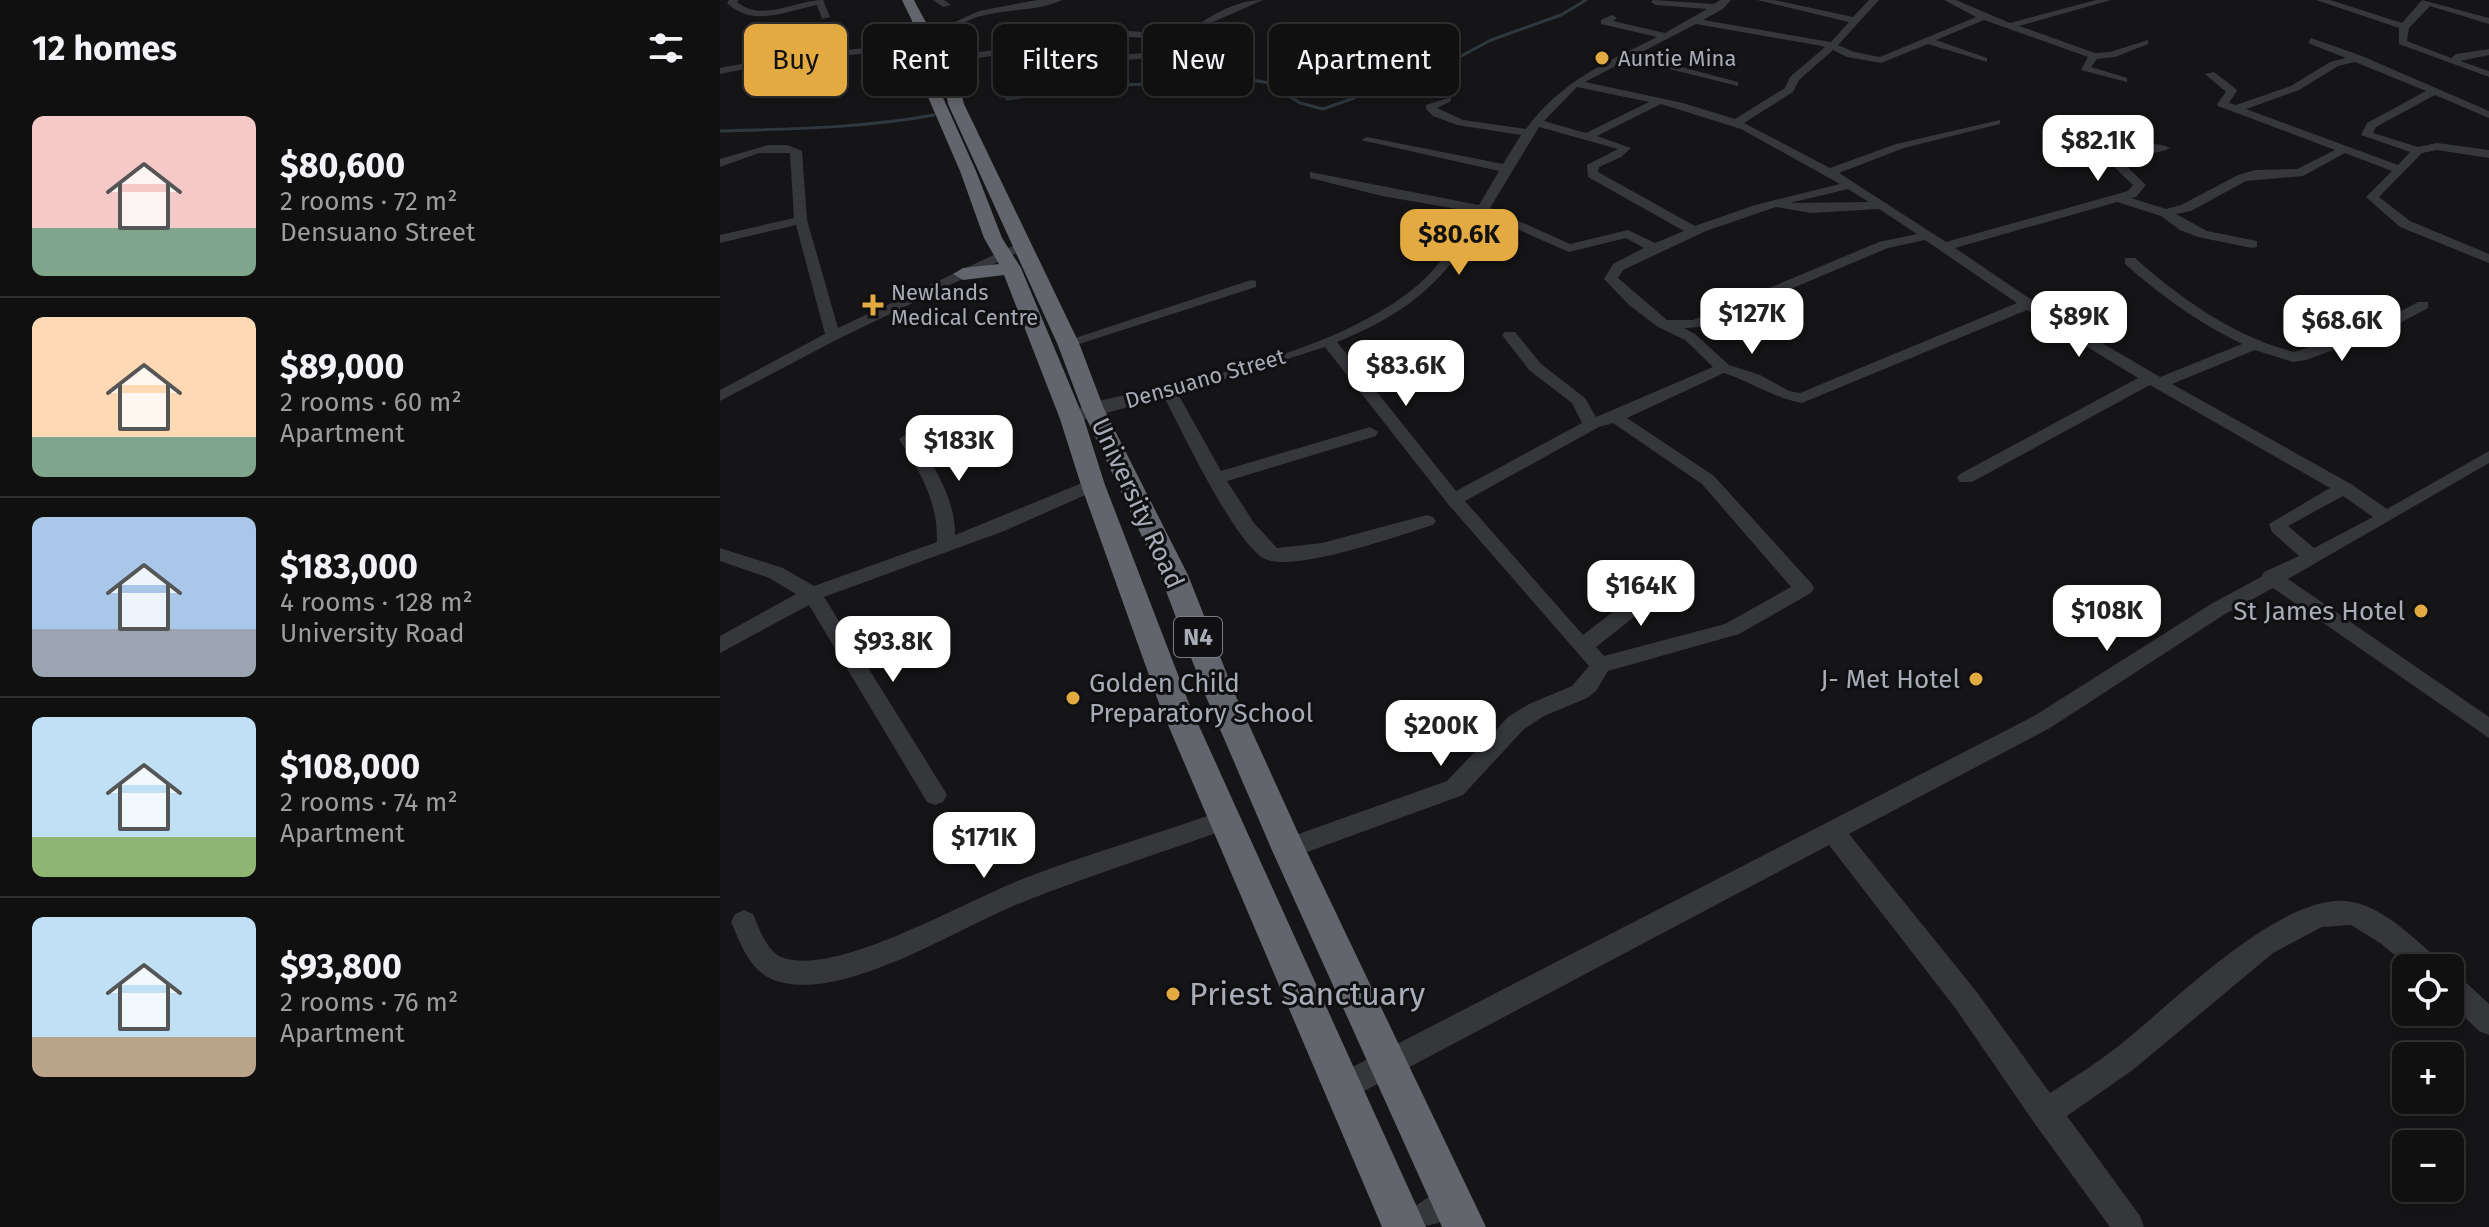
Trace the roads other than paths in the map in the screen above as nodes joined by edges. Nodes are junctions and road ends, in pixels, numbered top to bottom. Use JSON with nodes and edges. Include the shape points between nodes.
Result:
{"nodes":[{"id":1,"x":734,"y":0,"type":"edge"},
{"id":2,"x":908,"y":0,"type":"edge"},
{"id":3,"x":1057,"y":0,"type":"edge"},
{"id":4,"x":1258,"y":0,"type":"edge"},
{"id":5,"x":1762,"y":0,"type":"edge"},
{"id":6,"x":1874,"y":0,"type":"edge"},
{"id":7,"x":1949,"y":0,"type":"edge"},
{"id":8,"x":2106,"y":0,"type":"edge"},
{"id":9,"x":2321,"y":0,"type":"edge"},
{"id":10,"x":1656,"y":1,"type":"edge"},
{"id":11,"x":2428,"y":2,"type":"edge"},
{"id":12,"x":1723,"y":3,"type":"edge"},
{"id":13,"x":1644,"y":7,"type":"dead end"},
{"id":14,"x":825,"y":17,"type":"dead end"},
{"id":15,"x":1984,"y":17,"type":"junction"},
{"id":16,"x":1612,"y":18,"type":"dead end"},
{"id":17,"x":1853,"y":20,"type":"junction"},
{"id":18,"x":1695,"y":21,"type":"junction"},
{"id":19,"x":2489,"y":21,"type":"edge"},
{"id":20,"x":919,"y":24,"type":"edge"},
{"id":21,"x":953,"y":24,"type":"edge"},
{"id":22,"x":1204,"y":24,"type":"edge"},
{"id":23,"x":2010,"y":26,"type":"junction"},
{"id":24,"x":2404,"y":27,"type":"junction"},
{"id":25,"x":1667,"y":36,"type":"junction"},
{"id":26,"x":1926,"y":40,"type":"junction"},
{"id":27,"x":2311,"y":41,"type":"dead end"},
{"id":28,"x":2145,"y":42,"type":"dead end"},
{"id":29,"x":1833,"y":45,"type":"junction"},
{"id":30,"x":2489,"y":48,"type":"edge"},
{"id":31,"x":863,"y":51,"type":"edge"},
{"id":32,"x":1628,"y":56,"type":"junction"},
{"id":33,"x":2094,"y":56,"type":"junction"},
{"id":34,"x":2358,"y":58,"type":"junction"},
{"id":35,"x":1983,"y":60,"type":"dead end"},
{"id":36,"x":2455,"y":63,"type":"junction"},
{"id":37,"x":720,"y":71,"type":"edge"},
{"id":38,"x":2210,"y":74,"type":"dead end"},
{"id":39,"x":2489,"y":74,"type":"edge"},
{"id":40,"x":2123,"y":80,"type":"dead end"},
{"id":41,"x":1575,"y":83,"type":"junction"},
{"id":42,"x":1734,"y":84,"type":"dead end"},
{"id":43,"x":2435,"y":90,"type":"junction"},
{"id":44,"x":944,"y":96,"type":"edge"},
{"id":45,"x":954,"y":96,"type":"edge"},
{"id":46,"x":1447,"y":99,"type":"dead end"},
{"id":47,"x":1657,"y":102,"type":"junction"},
{"id":48,"x":2239,"y":108,"type":"junction"},
{"id":49,"x":2489,"y":115,"type":"edge"},
{"id":50,"x":1996,"y":122,"type":"dead end"},
{"id":51,"x":1734,"y":124,"type":"junction"},
{"id":52,"x":1534,"y":128,"type":"junction"},
{"id":53,"x":1590,"y":135,"type":"junction"},
{"id":54,"x":1367,"y":140,"type":"dead end"},
{"id":55,"x":2164,"y":148,"type":"dead end"},
{"id":56,"x":2341,"y":151,"type":"junction"},
{"id":57,"x":2418,"y":151,"type":"junction"},
{"id":58,"x":2489,"y":154,"type":"edge"},
{"id":59,"x":720,"y":163,"type":"edge"},
{"id":60,"x":1507,"y":169,"type":"junction"},
{"id":61,"x":2401,"y":170,"type":"junction"},
{"id":62,"x":1830,"y":172,"type":"junction"},
{"id":63,"x":1314,"y":175,"type":"dead end"},
{"id":64,"x":1850,"y":185,"type":"junction"},
{"id":65,"x":2117,"y":198,"type":"junction"},
{"id":66,"x":1881,"y":205,"type":"junction"},
{"id":67,"x":1765,"y":206,"type":"junction"},
{"id":68,"x":1484,"y":210,"type":"junction"},
{"id":69,"x":2166,"y":213,"type":"junction"},
{"id":70,"x":801,"y":220,"type":"junction"},
{"id":71,"x":1692,"y":230,"type":"junction"},
{"id":72,"x":1926,"y":236,"type":"junction"},
{"id":73,"x":720,"y":239,"type":"edge"},
{"id":74,"x":2252,"y":244,"type":"dead end"},
{"id":75,"x":1943,"y":247,"type":"junction"},
{"id":76,"x":1653,"y":248,"type":"junction"},
{"id":77,"x":1008,"y":252,"type":"junction"},
{"id":78,"x":2489,"y":259,"type":"edge"},
{"id":79,"x":2130,"y":261,"type":"dead end"},
{"id":80,"x":963,"y":274,"type":"junction"},
{"id":81,"x":1251,"y":284,"type":"dead end"},
{"id":82,"x":2028,"y":304,"type":"junction"},
{"id":83,"x":2423,"y":305,"type":"dead end"},
{"id":84,"x":1693,"y":330,"type":"junction"},
{"id":85,"x":1510,"y":335,"type":"dead end"},
{"id":86,"x":833,"y":336,"type":"junction"},
{"id":87,"x":1328,"y":341,"type":"junction"},
{"id":88,"x":1068,"y":343,"type":"junction"},
{"id":89,"x":2254,"y":345,"type":"junction"},
{"id":90,"x":1723,"y":368,"type":"junction"},
{"id":91,"x":2156,"y":381,"type":"junction"},
{"id":92,"x":1169,"y":392,"type":"junction"},
{"id":93,"x":720,"y":396,"type":"edge"},
{"id":94,"x":1083,"y":414,"type":"junction"},
{"id":95,"x":1615,"y":417,"type":"junction"},
{"id":96,"x":1593,"y":423,"type":"junction"},
{"id":97,"x":1370,"y":432,"type":"dead end"},
{"id":98,"x":907,"y":439,"type":"dead end"},
{"id":99,"x":2489,"y":456,"type":"edge"},
{"id":100,"x":1217,"y":478,"type":"junction"},
{"id":101,"x":1966,"y":478,"type":"dead end"},
{"id":102,"x":1093,"y":485,"type":"junction"},
{"id":103,"x":2345,"y":488,"type":"junction"},
{"id":104,"x":1454,"y":500,"type":"junction"},
{"id":105,"x":2387,"y":517,"type":"junction"},
{"id":106,"x":1427,"y":521,"type":"dead end"},
{"id":107,"x":946,"y":546,"type":"junction"},
{"id":108,"x":720,"y":554,"type":"edge"},
{"id":109,"x":2313,"y":558,"type":"junction"},
{"id":110,"x":1674,"y":575,"type":"dead end"},
{"id":111,"x":2271,"y":577,"type":"junction"},
{"id":112,"x":812,"y":594,"type":"junction"},
{"id":113,"x":720,"y":645,"type":"edge"},
{"id":114,"x":1582,"y":647,"type":"junction"},
{"id":115,"x":1600,"y":664,"type":"junction"},
{"id":116,"x":2489,"y":729,"type":"edge"},
{"id":117,"x":935,"y":795,"type":"dead end"},
{"id":118,"x":1227,"y":819,"type":"junction"},
{"id":119,"x":1833,"y":832,"type":"junction"},
{"id":120,"x":1288,"y":848,"type":"junction"},
{"id":121,"x":744,"y":922,"type":"dead end"},
{"id":122,"x":2412,"y":954,"type":"edge"},
{"id":123,"x":2464,"y":998,"type":"edge"},
{"id":124,"x":2489,"y":1022,"type":"edge"},
{"id":125,"x":1390,"y":1063,"type":"junction"},
{"id":126,"x":1341,"y":1088,"type":"junction"},
{"id":127,"x":2045,"y":1114,"type":"junction"},
{"id":128,"x":1450,"y":1198,"type":"junction"},
{"id":129,"x":1404,"y":1227,"type":"edge"},
{"id":130,"x":1411,"y":1227,"type":"edge"},
{"id":131,"x":1464,"y":1227,"type":"edge"},
{"id":132,"x":2129,"y":1227,"type":"edge"}],
"edges":[{"from":1,"to":14,"type":"street","via":[[740,12],[758,15],[820,2]]},
{"from":2,"to":20,"type":"highway","name":"University Road","number":"N4"},
{"from":3,"to":21,"type":"street"},
{"from":4,"to":22,"type":"street"},
{"from":5,"to":17,"type":"street"},
{"from":6,"to":17,"type":"street"},
{"from":7,"to":15,"type":"street"},
{"from":8,"to":23,"type":"street"},
{"from":9,"to":24,"type":"street"},
{"from":10,"to":12,"type":"street"},
{"from":10,"to":13,"type":"street"},
{"from":11,"to":19,"type":"street"},
{"from":11,"to":24,"type":"street"},
{"from":12,"to":18,"type":"street","name":"Densuano Street"},
{"from":15,"to":23,"type":"street"},
{"from":15,"to":26,"type":"street"},
{"from":16,"to":25,"type":"street","via":[[1604,22]]},
{"from":17,"to":29,"type":"street"},
{"from":18,"to":25,"type":"street","name":"Densuano Street"},
{"from":18,"to":29,"type":"street"},
{"from":23,"to":33,"type":"street"},
{"from":24,"to":36,"type":"street","via":[[2402,42],[2407,46]]},
{"from":25,"to":32,"type":"street","name":"Densuano Street"},
{"from":26,"to":29,"type":"street","via":[[1881,60],[1851,55]]},
{"from":26,"to":35,"type":"street"},
{"from":27,"to":34,"type":"street"},
{"from":28,"to":33,"type":"street"},
{"from":29,"to":51,"type":"street","via":[[1794,79],[1789,90]]},
{"from":30,"to":36,"type":"street","via":[[2456,57]]},
{"from":31,"to":37,"type":"street"},
{"from":32,"to":41,"type":"street","name":"Densuano Street"},
{"from":32,"to":42,"type":"street"},
{"from":33,"to":40,"type":"street","via":[[2085,68]]},
{"from":34,"to":43,"type":"street"},
{"from":34,"to":48,"type":"street"},
{"from":36,"to":39,"type":"street"},
{"from":38,"to":48,"type":"street","via":[[2232,91],[2222,104]]},
{"from":41,"to":47,"type":"street"},
{"from":41,"to":52,"type":"street","name":"Densuano Street"},
{"from":43,"to":49,"type":"street"},
{"from":43,"to":57,"type":"street","via":[[2371,125],[2367,135]]},
{"from":44,"to":77,"type":"highway","name":"University Road","number":"N4","via":[[968,171]]},
{"from":45,"to":77,"type":"highway","name":"University Road","number":"N4"},
{"from":46,"to":52,"type":"street","via":[[1434,102],[1433,112],[1452,120]]},
{"from":47,"to":51,"type":"street"},
{"from":47,"to":53,"type":"street"},
{"from":48,"to":56,"type":"street"},
{"from":50,"to":62,"type":"street","via":[[1900,146]]},
{"from":51,"to":62,"type":"street"},
{"from":52,"to":53,"type":"street"},
{"from":52,"to":60,"type":"street","name":"Densuano Street"},
{"from":53,"to":71,"type":"street","via":[[1625,148],[1597,162],[1592,174]]},
{"from":54,"to":60,"type":"street"},
{"from":55,"to":65,"type":"street","via":[[2118,156],[2116,163],[2140,185]]},
{"from":56,"to":61,"type":"street"},
{"from":56,"to":69,"type":"street","via":[[2299,173],[2242,178]]},
{"from":57,"to":58,"type":"street","via":[[2437,146]]},
{"from":57,"to":61,"type":"street"},
{"from":59,"to":70,"type":"street","via":[[780,147],[796,151]]},
{"from":60,"to":68,"type":"street","name":"Densuano Street"},
{"from":61,"to":78,"type":"street","via":[[2372,197],[2405,224]]},
{"from":62,"to":64,"type":"street"},
{"from":63,"to":68,"type":"street"},
{"from":64,"to":66,"type":"street"},
{"from":64,"to":67,"type":"street"},
{"from":65,"to":69,"type":"street"},
{"from":65,"to":75,"type":"street"},
{"from":66,"to":67,"type":"street"},
{"from":66,"to":72,"type":"street"},
{"from":67,"to":71,"type":"street"},
{"from":68,"to":76,"type":"street","via":[[1569,248],[1628,234]]},
{"from":68,"to":87,"type":"street","name":"Densuano Street","via":[[1423,287],[1378,318]]},
{"from":69,"to":74,"type":"street","via":[[2185,227],[2218,239]]},
{"from":70,"to":73,"type":"street"},
{"from":70,"to":86,"type":"street"},
{"from":71,"to":76,"type":"street"},
{"from":72,"to":75,"type":"street"},
{"from":72,"to":84,"type":"street","via":[[1884,245]]},
{"from":75,"to":82,"type":"street"},
{"from":76,"to":84,"type":"street","via":[[1618,267],[1611,279],[1663,324]]},
{"from":77,"to":80,"type":"highway"},
{"from":77,"to":80,"type":"highway"},
{"from":77,"to":88,"type":"highway","name":"University Road","number":"N4"},
{"from":77,"to":94,"type":"highway","name":"University Road","number":"N4"},
{"from":79,"to":89,"type":"street","via":[[2159,288]]},
{"from":80,"to":86,"type":"street"},
{"from":81,"to":88,"type":"street"},
{"from":82,"to":90,"type":"street","via":[[1802,398]]},
{"from":82,"to":91,"type":"street"},
{"from":83,"to":89,"type":"street","via":[[2382,327],[2301,357]]},
{"from":84,"to":90,"type":"street"},
{"from":85,"to":96,"type":"street","via":[[1543,376],[1579,401]]},
{"from":86,"to":93,"type":"street"},
{"from":87,"to":92,"type":"street","name":"Densuano Street"},
{"from":87,"to":104,"type":"street"},
{"from":88,"to":94,"type":"highway","name":"University Road","number":"N4"},
{"from":89,"to":91,"type":"street"},
{"from":90,"to":95,"type":"street"},
{"from":91,"to":101,"type":"street","via":[[2095,404]]},
{"from":91,"to":103,"type":"street"},
{"from":92,"to":94,"type":"street","name":"Densuano Street"},
{"from":92,"to":100,"type":"street"},
{"from":94,"to":102,"type":"highway","name":"University Road","number":"N4"},
{"from":94,"to":120,"type":"highway","name":"University Road","number":"N4","via":[[1174,575]]},
{"from":95,"to":96,"type":"street"},
{"from":95,"to":115,"type":"street","via":[[1708,480],[1804,588],[1732,629]]},
{"from":96,"to":104,"type":"street"},
{"from":97,"to":100,"type":"street"},
{"from":98,"to":107,"type":"street","via":[[942,497]]},
{"from":99,"to":105,"type":"street"},
{"from":100,"to":106,"type":"street","via":[[1271,554],[1306,552]]},
{"from":102,"to":107,"type":"street"},
{"from":102,"to":118,"type":"highway","name":"University Road","number":"N4","via":[[1175,706]]},
{"from":103,"to":105,"type":"street"},
{"from":103,"to":109,"type":"street","via":[[2278,524]]},
{"from":104,"to":114,"type":"street"},
{"from":105,"to":109,"type":"street"},
{"from":107,"to":112,"type":"street"},
{"from":108,"to":112,"type":"street","via":[[776,573]]},
{"from":109,"to":111,"type":"street"},
{"from":110,"to":114,"type":"street"},
{"from":111,"to":116,"type":"street"},
{"from":111,"to":119,"type":"street","via":[[2042,722]]},
{"from":112,"to":113,"type":"street"},
{"from":112,"to":117,"type":"street"},
{"from":114,"to":115,"type":"street"},
{"from":115,"to":120,"type":"street","via":[[1582,691],[1515,725],[1455,788]]},
{"from":118,"to":121,"type":"street","via":[[1002,899],[862,960],[809,972],[782,970],[760,957]]},
{"from":118,"to":126,"type":"highway","name":"University Road","number":"N4"},
{"from":119,"to":125,"type":"street"},
{"from":119,"to":127,"type":"street","via":[[1966,1000]]},
{"from":120,"to":125,"type":"highway","name":"University Road","number":"N4"},
{"from":122,"to":127,"type":"street","via":[[2347,912],[2317,914],[2272,941],[2132,1053]]},
{"from":123,"to":124,"type":"street"},
{"from":125,"to":126,"type":"street"},
{"from":125,"to":128,"type":"highway","name":"University Road","number":"N4"},
{"from":126,"to":129,"type":"highway","name":"University Road","number":"N4"},
{"from":127,"to":132,"type":"street"},
{"from":128,"to":130,"type":"street"},
{"from":128,"to":131,"type":"highway","name":"University Road","number":"N4"}]}
